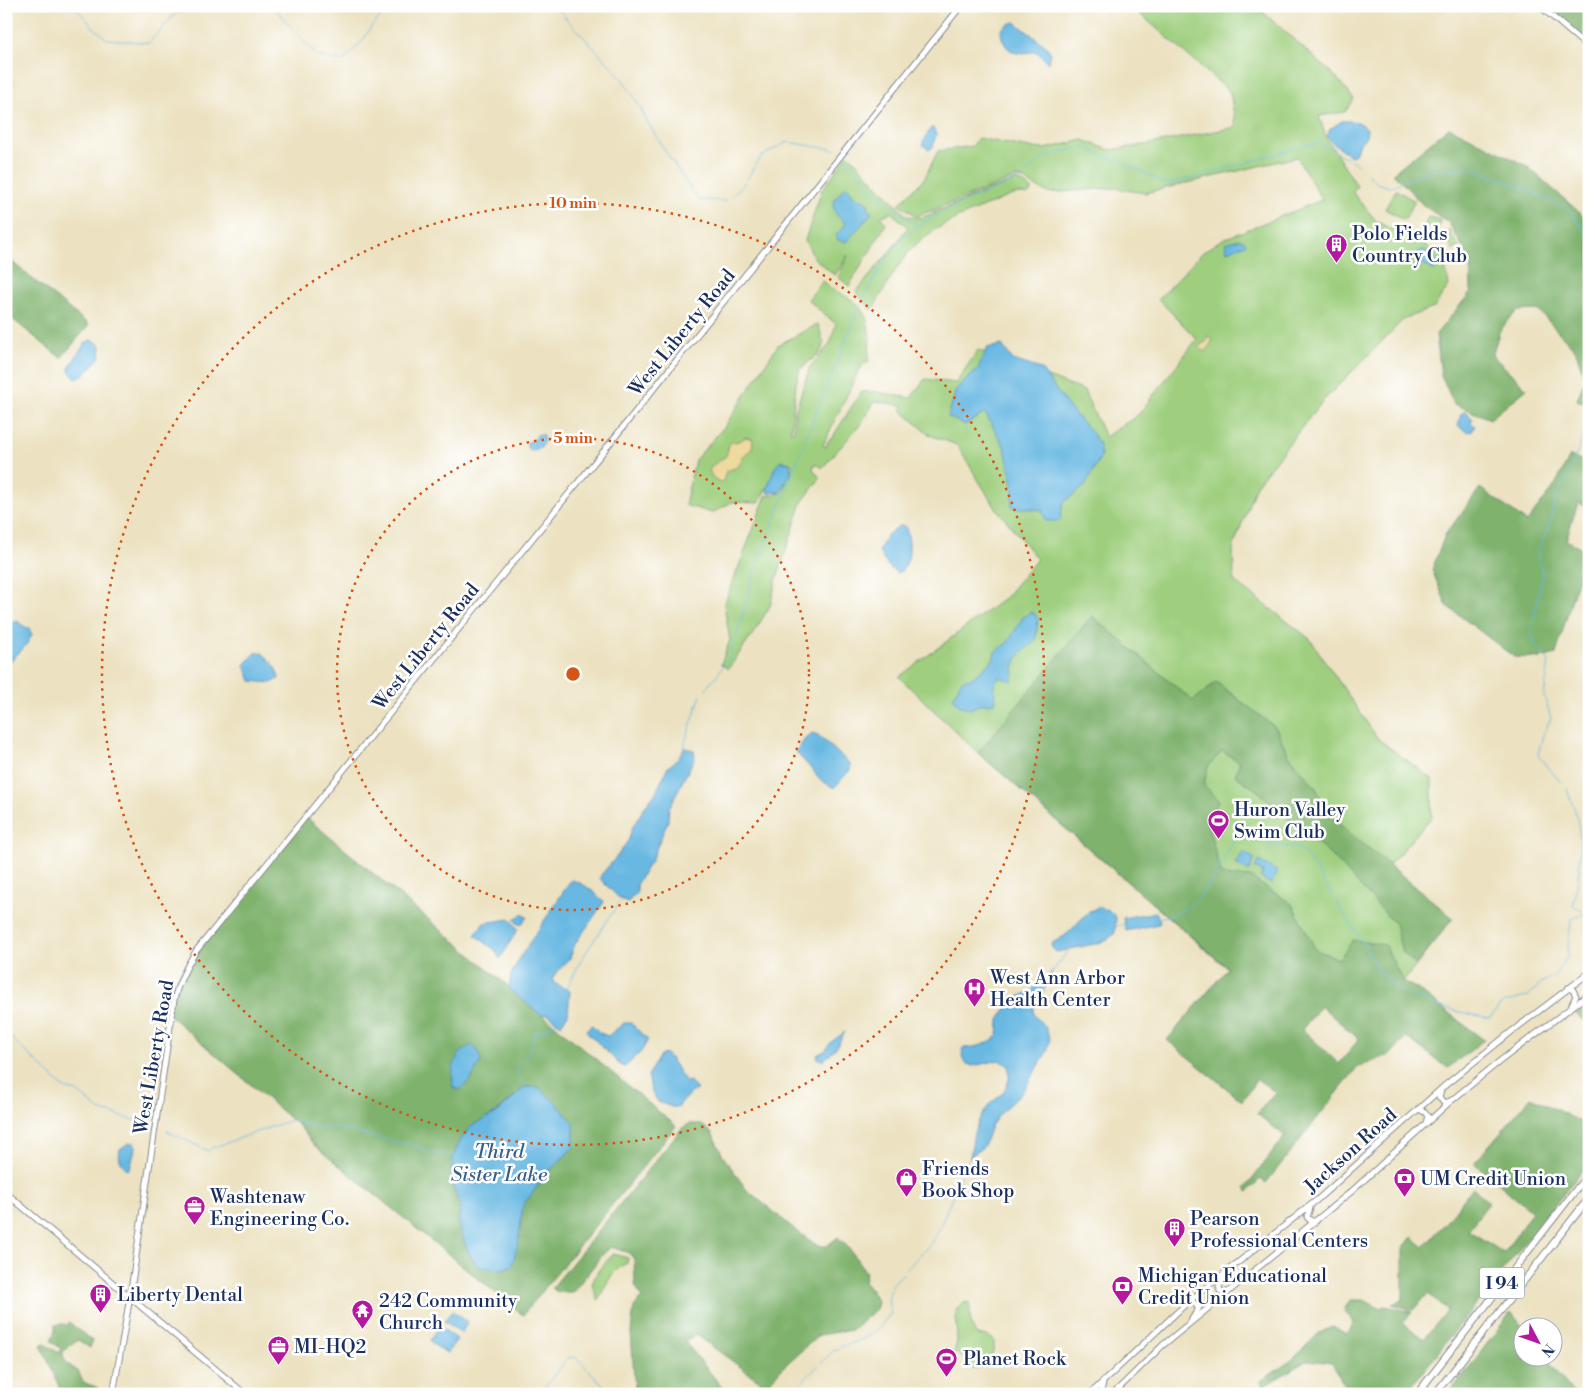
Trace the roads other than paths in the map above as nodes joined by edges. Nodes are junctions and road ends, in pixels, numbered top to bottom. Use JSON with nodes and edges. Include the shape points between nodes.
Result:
{"nodes":[{"id":1,"x":961,"y":6,"type":"edge"},
{"id":2,"x":1540,"y":6,"type":"edge"},
{"id":3,"x":1589,"y":48,"type":"edge"},
{"id":4,"x":1589,"y":973,"type":"edge"},
{"id":5,"x":1568,"y":988,"type":"junction"},
{"id":6,"x":1589,"y":994,"type":"edge"},
{"id":7,"x":1568,"y":1008,"type":"junction"},
{"id":8,"x":1443,"y":1087,"type":"junction"},
{"id":9,"x":1452,"y":1100,"type":"junction"},
{"id":10,"x":1418,"y":1109,"type":"junction"},
{"id":11,"x":1426,"y":1124,"type":"junction"},
{"id":12,"x":1589,"y":1173,"type":"edge"},
{"id":13,"x":6,"y":1193,"type":"edge"},
{"id":14,"x":1589,"y":1198,"type":"edge"},
{"id":15,"x":1316,"y":1200,"type":"junction"},
{"id":16,"x":1316,"y":1221,"type":"junction"},
{"id":17,"x":1234,"y":1266,"type":"junction"},
{"id":18,"x":1228,"y":1293,"type":"junction"},
{"id":19,"x":130,"y":1297,"type":"junction"},
{"id":20,"x":1188,"y":1302,"type":"junction"},
{"id":21,"x":1188,"y":1325,"type":"junction"},
{"id":22,"x":1106,"y":1379,"type":"junction"},
{"id":23,"x":113,"y":1394,"type":"edge"},
{"id":24,"x":245,"y":1394,"type":"edge"},
{"id":25,"x":1090,"y":1394,"type":"edge"},
{"id":26,"x":1103,"y":1394,"type":"edge"},
{"id":27,"x":1113,"y":1394,"type":"edge"},
{"id":28,"x":1417,"y":1394,"type":"edge"},
{"id":29,"x":1435,"y":1394,"type":"edge"}],
"edges":[{"from":1,"to":19,"type":"main road","name":"West Liberty Road","via":[[188,964],[174,1000]]},
{"from":2,"to":3,"type":"main road"},
{"from":4,"to":5,"type":"main road","name":"Jackson Road"},
{"from":5,"to":7,"type":"main road","via":[[1576,996]]},
{"from":5,"to":8,"type":"main road","name":"Jackson Road"},
{"from":6,"to":7,"type":"main road","name":"Jackson Road"},
{"from":7,"to":9,"type":"main road","name":"Jackson Road"},
{"from":8,"to":9,"type":"main road","via":[[1440,1100],[1444,1103]]},
{"from":8,"to":10,"type":"main road","name":"Jackson Road"},
{"from":9,"to":11,"type":"main road","name":"Jackson Road"},
{"from":10,"to":11,"type":"main road","via":[[1426,1112]]},
{"from":10,"to":15,"type":"main road","name":"Jackson Road"},
{"from":11,"to":16,"type":"main road","name":"Jackson Road"},
{"from":12,"to":28,"type":"highway","number":"I 94"},
{"from":13,"to":19,"type":"main road"},
{"from":14,"to":29,"type":"highway","number":"I 94"},
{"from":15,"to":16,"type":"main road","via":[[1307,1214],[1308,1219]]},
{"from":15,"to":17,"type":"main road","name":"Jackson Road"},
{"from":16,"to":18,"type":"main road","name":"Jackson Road"},
{"from":17,"to":18,"type":"main road","via":[[1219,1286],[1220,1291]]},
{"from":17,"to":20,"type":"main road","name":"Jackson Road"},
{"from":18,"to":21,"type":"main road","name":"Jackson Road"},
{"from":19,"to":23,"type":"main road","name":"West Liberty Road"},
{"from":19,"to":24,"type":"main road"},
{"from":20,"to":21,"type":"main road","via":[[1199,1308]]},
{"from":20,"to":22,"type":"main road","name":"Jackson Road"},
{"from":21,"to":27,"type":"main road","name":"Jackson Road"},
{"from":22,"to":25,"type":"main road","name":"Jackson Road"},
{"from":22,"to":26,"type":"main road","via":[[1101,1387]]}]}
